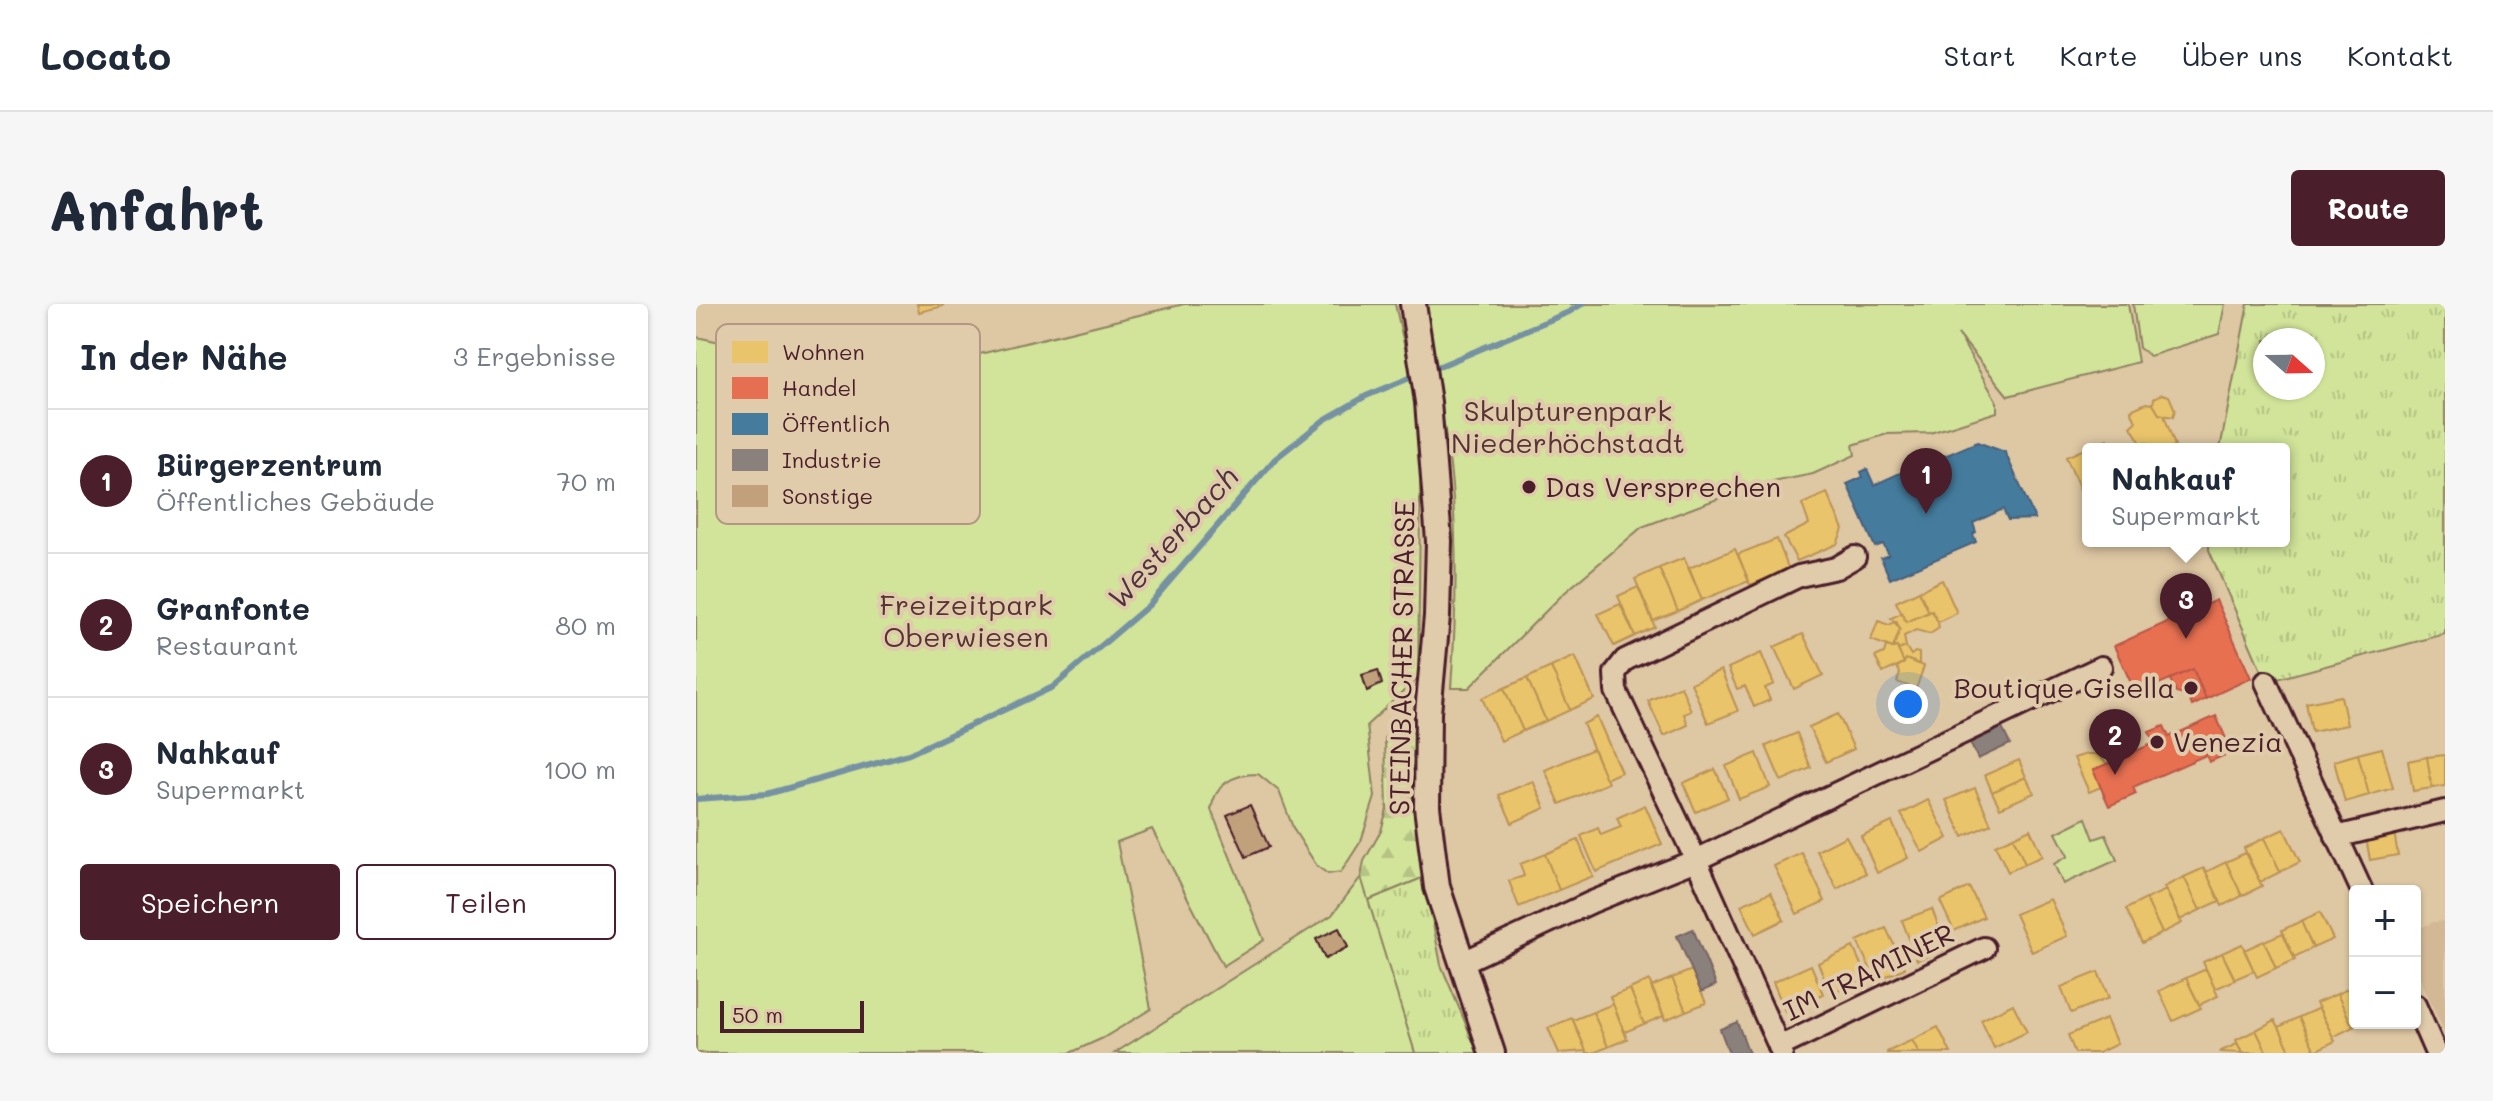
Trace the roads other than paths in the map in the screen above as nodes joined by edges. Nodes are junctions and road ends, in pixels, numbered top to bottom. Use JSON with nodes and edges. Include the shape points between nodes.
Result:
{"nodes":[{"id":1,"x":1413,"y":304,"type":"edge"},
{"id":2,"x":1855,"y":557,"type":"dead end"},
{"id":3,"x":2101,"y":667,"type":"dead end"},
{"id":4,"x":2266,"y":682,"type":"dead end"},
{"id":5,"x":2445,"y":811,"type":"edge"},
{"id":6,"x":2336,"y":837,"type":"junction"},
{"id":7,"x":1696,"y":860,"type":"junction"},
{"id":8,"x":2359,"y":885,"type":"edge"},
{"id":9,"x":1984,"y":948,"type":"dead end"},
{"id":10,"x":1461,"y":963,"type":"junction"},
{"id":11,"x":2421,"y":1019,"type":"edge"},
{"id":12,"x":1780,"y":1050,"type":"edge"},
{"id":13,"x":1492,"y":1053,"type":"edge"},
{"id":14,"x":2436,"y":1053,"type":"edge"}],
"edges":[{"from":1,"to":10,"type":"main road","name":"STEINBACHER STRASSE","via":[[1423,358],[1439,541],[1427,807],[1437,887]]},
{"from":2,"to":7,"type":"street","via":[[1836,568],[1799,576],[1625,660],[1615,673],[1616,691]]},
{"from":3,"to":7,"type":"street"},
{"from":4,"to":6,"type":"street"},
{"from":5,"to":6,"type":"street"},
{"from":6,"to":8,"type":"street"},
{"from":7,"to":10,"type":"street"},
{"from":7,"to":12,"type":"street"},
{"from":9,"to":12,"type":"street","name":"IM TRAMINER"},
{"from":10,"to":13,"type":"main road","name":"STEINBACHER STRASSE"},
{"from":11,"to":14,"type":"street"}]}
